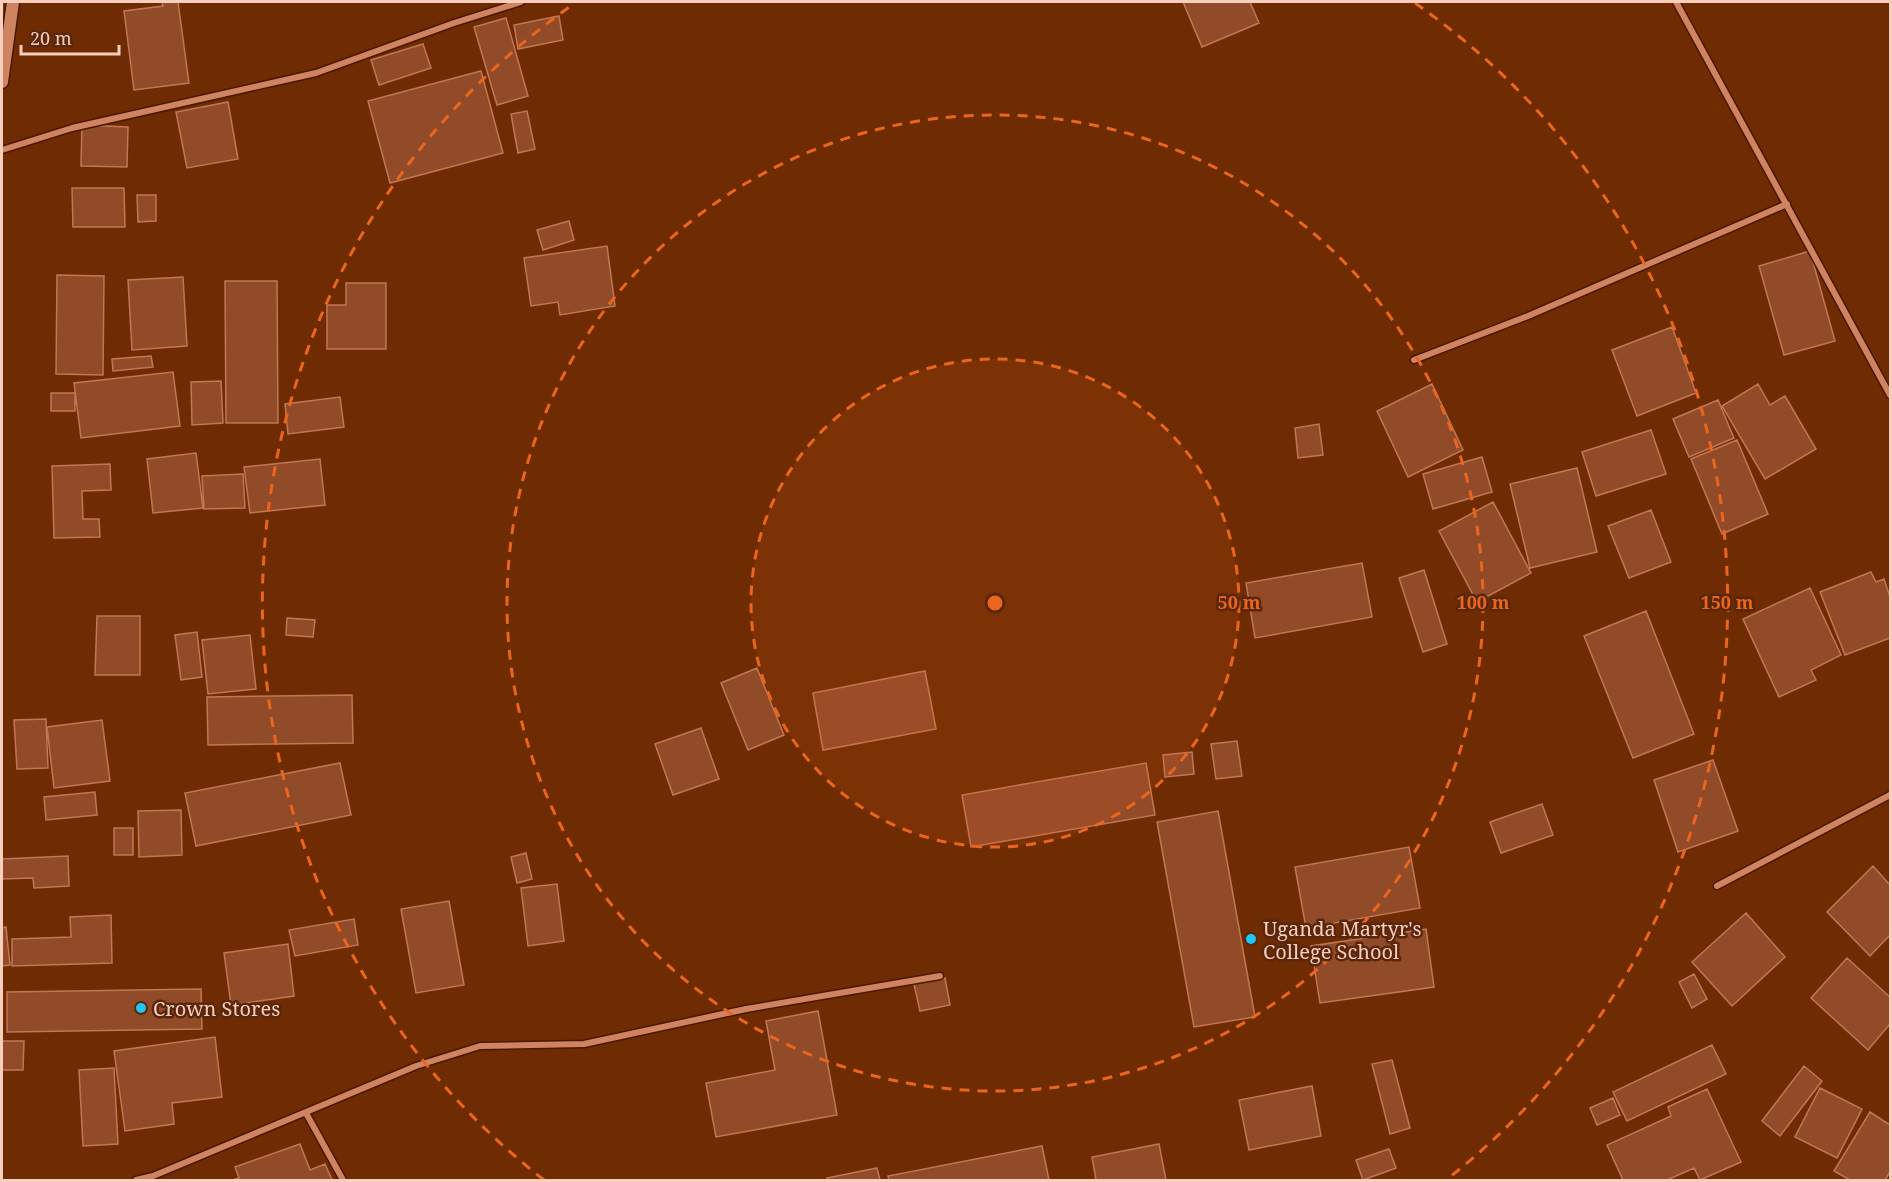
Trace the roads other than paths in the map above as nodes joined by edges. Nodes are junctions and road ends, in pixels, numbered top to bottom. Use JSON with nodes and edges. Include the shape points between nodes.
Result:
{"nodes":[{"id":1,"x":13,"y":2,"type":"edge"},
{"id":2,"x":521,"y":2,"type":"edge"},
{"id":3,"x":1676,"y":2,"type":"edge"},
{"id":4,"x":2,"y":82,"type":"edge"},
{"id":5,"x":2,"y":150,"type":"edge"},
{"id":6,"x":1787,"y":204,"type":"junction"},
{"id":7,"x":1414,"y":360,"type":"dead end"},
{"id":8,"x":1890,"y":395,"type":"edge"},
{"id":9,"x":1890,"y":795,"type":"edge"},
{"id":10,"x":1717,"y":886,"type":"dead end"},
{"id":11,"x":940,"y":976,"type":"dead end"},
{"id":12,"x":306,"y":1113,"type":"junction"},
{"id":13,"x":136,"y":1180,"type":"edge"},
{"id":14,"x":342,"y":1180,"type":"edge"}],
"edges":[{"from":1,"to":4,"type":"main road"},
{"from":2,"to":5,"type":"street","via":[[316,73],[72,128]]},
{"from":3,"to":6,"type":"street"},
{"from":6,"to":7,"type":"street","via":[[1528,316]]},
{"from":6,"to":8,"type":"street"},
{"from":9,"to":10,"type":"street"},
{"from":11,"to":12,"type":"street","via":[[746,1009],[584,1044],[480,1046],[416,1066]]},
{"from":12,"to":13,"type":"street"},
{"from":12,"to":14,"type":"street"}]}
